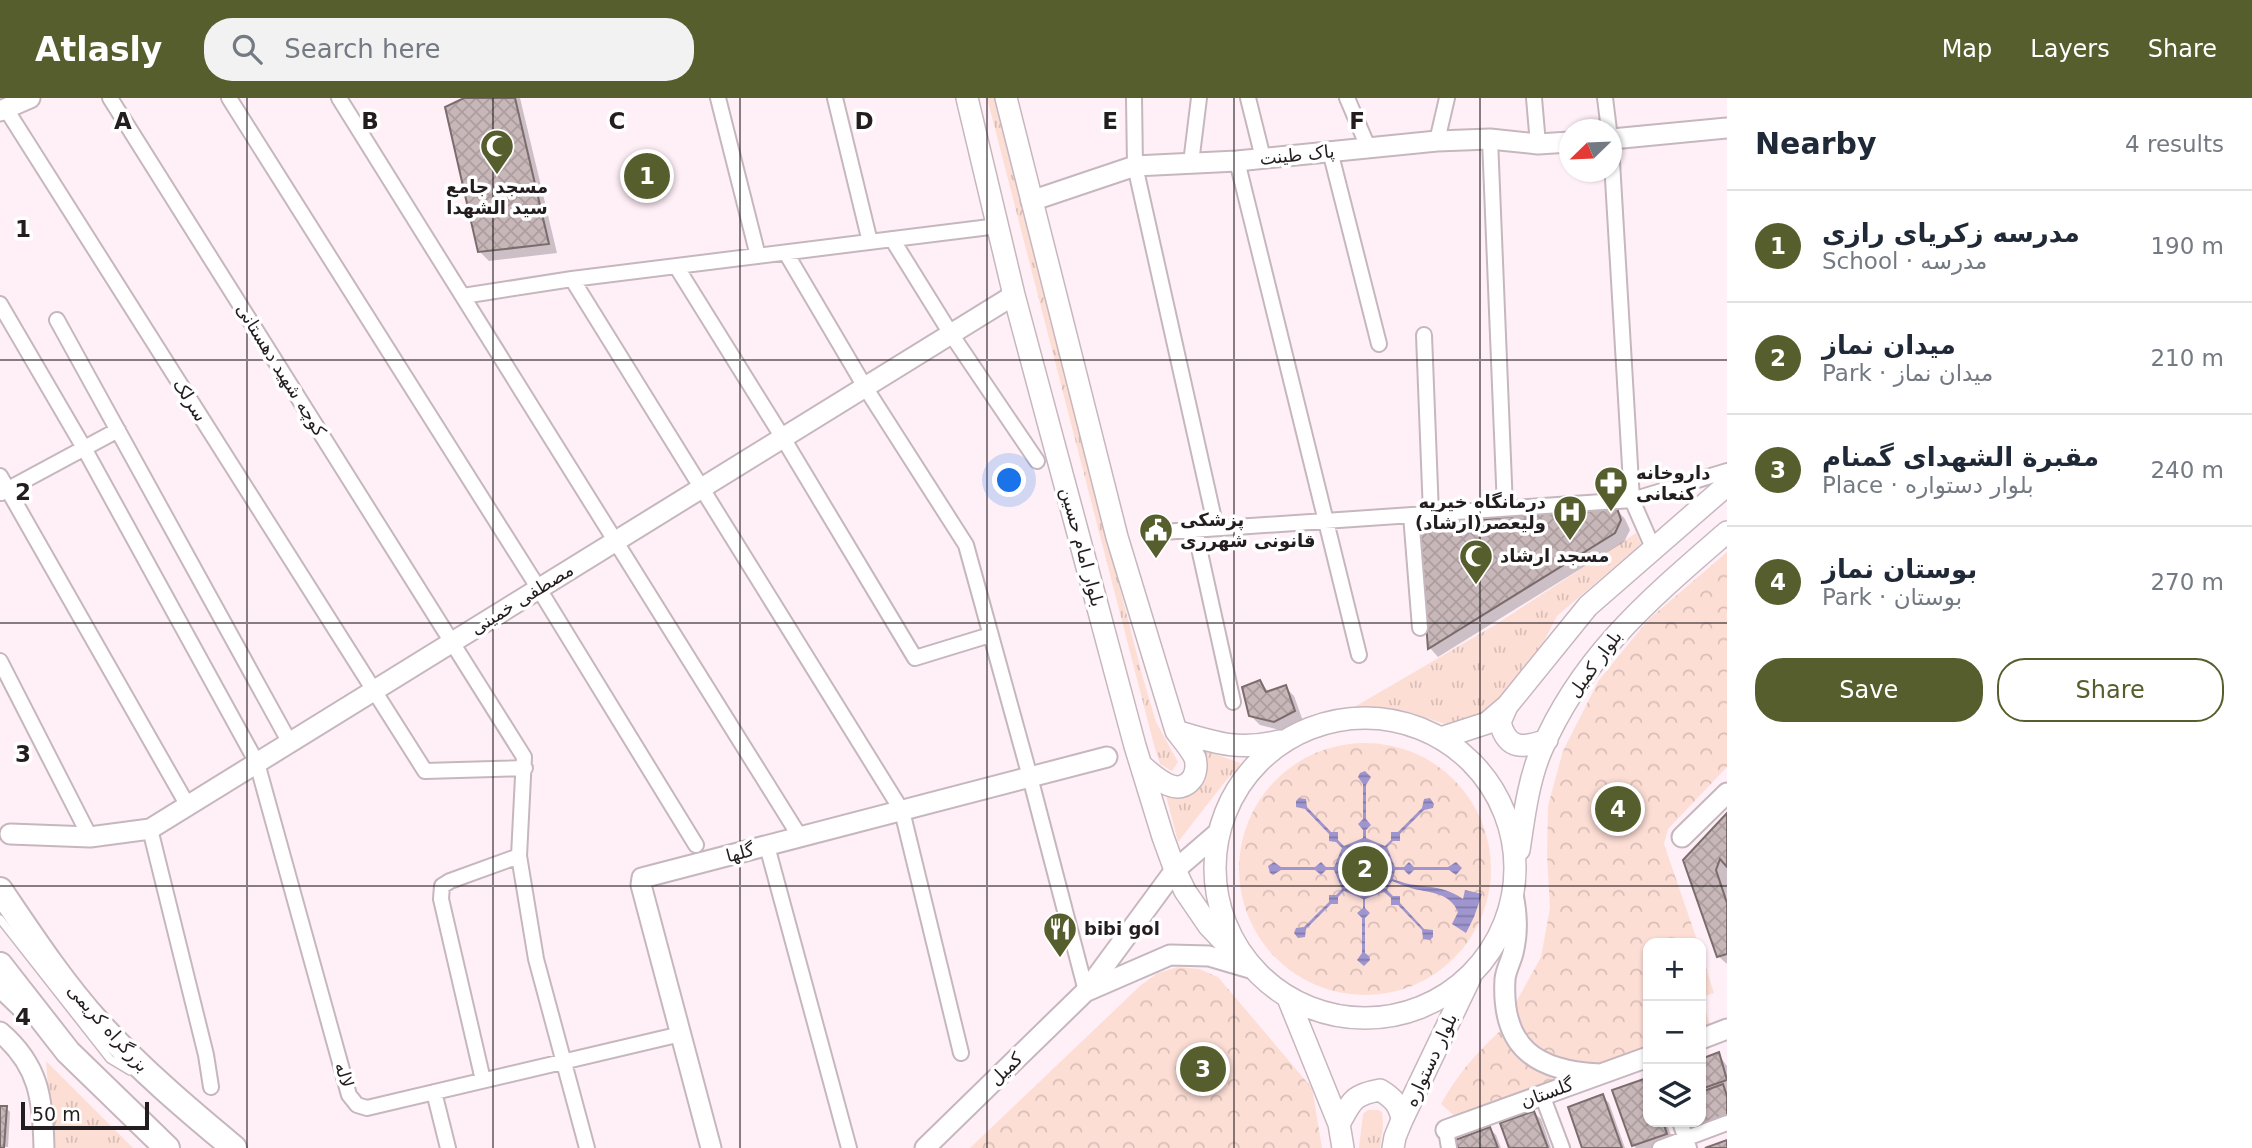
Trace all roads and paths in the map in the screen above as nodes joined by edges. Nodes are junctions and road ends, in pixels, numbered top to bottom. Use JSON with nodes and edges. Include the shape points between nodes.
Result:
{"nodes":[{"id":1,"x":110,"y":98,"type":"edge"},
{"id":2,"x":229,"y":98,"type":"edge"},
{"id":3,"x":340,"y":98,"type":"edge"},
{"id":4,"x":718,"y":98,"type":"edge"},
{"id":5,"x":835,"y":98,"type":"edge"},
{"id":6,"x":967,"y":98,"type":"edge"},
{"id":7,"x":1006,"y":98,"type":"edge"},
{"id":8,"x":1134,"y":98,"type":"edge"},
{"id":9,"x":1199,"y":98,"type":"edge"},
{"id":10,"x":1248,"y":98,"type":"edge"},
{"id":11,"x":1347,"y":98,"type":"edge"},
{"id":12,"x":1447,"y":98,"type":"edge"},
{"id":13,"x":1534,"y":98,"type":"edge"},
{"id":14,"x":1605,"y":98,"type":"edge"},
{"id":15,"x":27,"y":99,"type":"edge"},
{"id":16,"x":3,"y":110,"type":"edge"},
{"id":17,"x":1608,"y":119,"type":"edge"},
{"id":18,"x":1727,"y":128,"type":"edge"},
{"id":19,"x":1622,"y":138,"type":"edge"},
{"id":20,"x":1490,"y":139,"type":"junction"},
{"id":21,"x":1437,"y":141,"type":"junction"},
{"id":22,"x":1559,"y":143,"type":"edge"},
{"id":23,"x":1538,"y":144,"type":"junction"},
{"id":24,"x":1368,"y":147,"type":"junction"},
{"id":25,"x":1330,"y":151,"type":"junction"},
{"id":26,"x":1263,"y":158,"type":"junction"},
{"id":27,"x":1237,"y":161,"type":"junction"},
{"id":28,"x":1191,"y":163,"type":"junction"},
{"id":29,"x":1135,"y":166,"type":"junction"},
{"id":30,"x":1613,"y":182,"type":"edge"},
{"id":31,"x":1031,"y":201,"type":"junction"},
{"id":32,"x":998,"y":226,"type":"junction"},
{"id":33,"x":892,"y":240,"type":"junction"},
{"id":34,"x":870,"y":242,"type":"junction"},
{"id":35,"x":786,"y":253,"type":"junction"},
{"id":36,"x":758,"y":256,"type":"junction"},
{"id":37,"x":676,"y":267,"type":"junction"},
{"id":38,"x":572,"y":279,"type":"junction"},
{"id":39,"x":1014,"y":295,"type":"junction"},
{"id":40,"x":463,"y":296,"type":"junction"},
{"id":41,"x":0,"y":304,"type":"edge"},
{"id":42,"x":57,"y":320,"type":"dead end"},
{"id":43,"x":951,"y":334,"type":"junction"},
{"id":44,"x":1424,"y":335,"type":"dead end"},
{"id":45,"x":1379,"y":344,"type":"dead end"},
{"id":46,"x":865,"y":387,"type":"junction"},
{"id":47,"x":117,"y":430,"type":"junction"},
{"id":48,"x":783,"y":438,"type":"junction"},
{"id":49,"x":84,"y":448,"type":"junction"},
{"id":50,"x":1037,"y":461,"type":"dead end"},
{"id":51,"x":1727,"y":471,"type":"edge"},
{"id":52,"x":0,"y":476,"type":"edge"},
{"id":53,"x":1727,"y":485,"type":"edge"},
{"id":54,"x":702,"y":488,"type":"junction"},
{"id":55,"x":4,"y":492,"type":"edge"},
{"id":56,"x":1632,"y":500,"type":"junction"},
{"id":57,"x":1505,"y":509,"type":"junction"},
{"id":58,"x":1432,"y":514,"type":"junction"},
{"id":59,"x":1411,"y":515,"type":"junction"},
{"id":60,"x":1324,"y":521,"type":"junction"},
{"id":61,"x":1216,"y":528,"type":"junction"},
{"id":62,"x":1195,"y":530,"type":"junction"},
{"id":63,"x":1727,"y":532,"type":"edge"},
{"id":64,"x":1148,"y":533,"type":"dead end"},
{"id":65,"x":616,"y":541,"type":"junction"},
{"id":66,"x":1654,"y":550,"type":"junction"},
{"id":67,"x":539,"y":589,"type":"junction"},
{"id":68,"x":1420,"y":628,"type":"dead end"},
{"id":69,"x":989,"y":635,"type":"junction"},
{"id":70,"x":453,"y":642,"type":"junction"},
{"id":71,"x":1359,"y":655,"type":"dead end"},
{"id":72,"x":0,"y":661,"type":"edge"},
{"id":73,"x":374,"y":691,"type":"junction"},
{"id":74,"x":1233,"y":702,"type":"dead end"},
{"id":75,"x":1507,"y":706,"type":"junction"},
{"id":76,"x":1176,"y":731,"type":"junction"},
{"id":77,"x":1441,"y":738,"type":"junction"},
{"id":78,"x":1287,"y":739,"type":"junction"},
{"id":79,"x":1547,"y":740,"type":"junction"},
{"id":80,"x":290,"y":743,"type":"junction"},
{"id":81,"x":1107,"y":757,"type":"dead end"},
{"id":82,"x":257,"y":763,"type":"junction"},
{"id":83,"x":1141,"y":765,"type":"junction"},
{"id":84,"x":525,"y":768,"type":"junction"},
{"id":85,"x":1030,"y":777,"type":"junction"},
{"id":86,"x":1727,"y":793,"type":"edge"},
{"id":87,"x":188,"y":806,"type":"junction"},
{"id":88,"x":902,"y":811,"type":"junction"},
{"id":89,"x":150,"y":829,"type":"junction"},
{"id":90,"x":1219,"y":832,"type":"junction"},
{"id":91,"x":10,"y":834,"type":"dead end"},
{"id":92,"x":90,"y":837,"type":"junction"},
{"id":93,"x":1682,"y":837,"type":"dead end"},
{"id":94,"x":800,"y":838,"type":"junction"},
{"id":95,"x":696,"y":845,"type":"dead end"},
{"id":96,"x":767,"y":846,"type":"junction"},
{"id":97,"x":519,"y":856,"type":"junction"},
{"id":98,"x":1175,"y":870,"type":"junction"},
{"id":99,"x":1514,"y":885,"type":"junction"},
{"id":100,"x":0,"y":890,"type":"edge"},
{"id":101,"x":0,"y":919,"type":"edge"},
{"id":102,"x":0,"y":965,"type":"edge"},
{"id":103,"x":1253,"y":969,"type":"junction"},
{"id":104,"x":1473,"y":973,"type":"junction"},
{"id":105,"x":0,"y":988,"type":"edge"},
{"id":106,"x":1086,"y":991,"type":"junction"},
{"id":107,"x":1288,"y":998,"type":"junction"},
{"id":108,"x":1727,"y":1029,"type":"edge"},
{"id":109,"x":0,"y":1032,"type":"edge"},
{"id":110,"x":681,"y":1034,"type":"junction"},
{"id":111,"x":1706,"y":1037,"type":"edge"},
{"id":112,"x":68,"y":1052,"type":"junction"},
{"id":113,"x":961,"y":1053,"type":"dead end"},
{"id":114,"x":1643,"y":1059,"type":"edge"},
{"id":115,"x":563,"y":1062,"type":"junction"},
{"id":116,"x":1600,"y":1074,"type":"junction"},
{"id":117,"x":483,"y":1080,"type":"junction"},
{"id":118,"x":211,"y":1087,"type":"dead end"},
{"id":119,"x":434,"y":1092,"type":"junction"},
{"id":120,"x":1542,"y":1095,"type":"junction"},
{"id":121,"x":173,"y":1096,"type":"junction"},
{"id":122,"x":1402,"y":1120,"type":"junction"},
{"id":123,"x":1727,"y":1123,"type":"edge"},
{"id":124,"x":1339,"y":1124,"type":"junction"},
{"id":125,"x":1448,"y":1139,"type":"edge"},
{"id":126,"x":1687,"y":1143,"type":"edge"},
{"id":127,"x":44,"y":1148,"type":"edge"},
{"id":128,"x":167,"y":1148,"type":"edge"},
{"id":129,"x":234,"y":1148,"type":"edge"},
{"id":130,"x":448,"y":1148,"type":"edge"},
{"id":131,"x":587,"y":1148,"type":"edge"},
{"id":132,"x":711,"y":1148,"type":"edge"},
{"id":133,"x":849,"y":1148,"type":"edge"},
{"id":134,"x":925,"y":1148,"type":"edge"},
{"id":135,"x":1343,"y":1148,"type":"edge"},
{"id":136,"x":1393,"y":1148,"type":"edge"},
{"id":137,"x":1562,"y":1148,"type":"edge"},
{"id":138,"x":1660,"y":1148,"type":"edge"}],
"edges":[{"from":1,"to":70,"type":"street","name":"کوچه شهید دهستانی"},
{"from":2,"to":67,"type":"street"},
{"from":3,"to":40,"type":"street"},
{"from":4,"to":36,"type":"street"},
{"from":5,"to":34,"type":"street"},
{"from":6,"to":32,"type":"main road","name":"بلوار امام حسین"},
{"from":7,"to":31,"type":"main road","name":"بلوار امام حسین"},
{"from":8,"to":29,"type":"street"},
{"from":9,"to":28,"type":"street"},
{"from":10,"to":26,"type":"street"},
{"from":11,"to":24,"type":"street"},
{"from":12,"to":21,"type":"street"},
{"from":13,"to":23,"type":"street"},
{"from":14,"to":17,"type":"street"},
{"from":15,"to":16,"type":"street"},
{"from":16,"to":73,"type":"street","name":"سرلک"},
{"from":18,"to":19,"type":"street"},
{"from":20,"to":21,"type":"street","name":"پاک طینت"},
{"from":20,"to":23,"type":"street","name":"پاک طینت"},
{"from":20,"to":57,"type":"street"},
{"from":21,"to":24,"type":"street","name":"پاک طینت"},
{"from":22,"to":23,"type":"street","name":"پاک طینت"},
{"from":24,"to":25,"type":"street","name":"پاک طینت"},
{"from":25,"to":26,"type":"street","name":"پاک طینت"},
{"from":25,"to":45,"type":"street"},
{"from":26,"to":27,"type":"street","name":"پاک طینت"},
{"from":27,"to":28,"type":"street","name":"پاک طینت"},
{"from":27,"to":60,"type":"street"},
{"from":28,"to":29,"type":"street","name":"پاک طینت"},
{"from":29,"to":31,"type":"street","name":"پاک طینت"},
{"from":29,"to":61,"type":"street"},
{"from":30,"to":56,"type":"street"},
{"from":31,"to":76,"type":"main road","name":"بلوار امام حسین","via":[[1117,537]]},
{"from":32,"to":33,"type":"street"},
{"from":32,"to":39,"type":"main road","name":"بلوار امام حسین"},
{"from":33,"to":34,"type":"street"},
{"from":33,"to":43,"type":"street"},
{"from":34,"to":35,"type":"street"},
{"from":35,"to":36,"type":"street"},
{"from":35,"to":46,"type":"street"},
{"from":36,"to":37,"type":"street"},
{"from":37,"to":38,"type":"street"},
{"from":37,"to":48,"type":"street"},
{"from":38,"to":40,"type":"street"},
{"from":38,"to":54,"type":"street"},
{"from":39,"to":43,"type":"street","name":"مصطفی خمینی"},
{"from":39,"to":83,"type":"main road","name":"بلوار امام حسین"},
{"from":40,"to":65,"type":"street"},
{"from":41,"to":49,"type":"street","name":"لاله"},
{"from":42,"to":47,"type":"street"},
{"from":43,"to":46,"type":"street","name":"مصطفی خمینی"},
{"from":43,"to":50,"type":"street"},
{"from":44,"to":58,"type":"street"},
{"from":46,"to":48,"type":"street","name":"مصطفی خمینی"},
{"from":46,"to":69,"type":"street","via":[[966,545]]},
{"from":47,"to":49,"type":"street"},
{"from":47,"to":80,"type":"street"},
{"from":48,"to":54,"type":"street","name":"مصطفی خمینی"},
{"from":48,"to":69,"type":"street","via":[[915,658]]},
{"from":49,"to":55,"type":"street"},
{"from":49,"to":82,"type":"street","name":"لاله"},
{"from":51,"to":56,"type":"street"},
{"from":52,"to":55,"type":"street"},
{"from":53,"to":66,"type":"main road"},
{"from":54,"to":65,"type":"street","name":"مصطفی خمینی"},
{"from":54,"to":88,"type":"street"},
{"from":55,"to":87,"type":"street"},
{"from":56,"to":57,"type":"street"},
{"from":56,"to":66,"type":"street"},
{"from":57,"to":58,"type":"street"},
{"from":58,"to":59,"type":"street"},
{"from":59,"to":60,"type":"street"},
{"from":59,"to":68,"type":"street"},
{"from":60,"to":61,"type":"street"},
{"from":60,"to":71,"type":"street"},
{"from":61,"to":62,"type":"street"},
{"from":62,"to":64,"type":"street"},
{"from":62,"to":74,"type":"street"},
{"from":63,"to":79,"type":"main road","name":"بلوار کمیل","via":[[1615,634],[1579,679]]},
{"from":65,"to":67,"type":"street","name":"مصطفی خمینی"},
{"from":65,"to":94,"type":"street"},
{"from":66,"to":75,"type":"main road","via":[[1588,606]]},
{"from":67,"to":70,"type":"street","name":"مصطفی خمینی"},
{"from":67,"to":95,"type":"street"},
{"from":69,"to":85,"type":"street"},
{"from":70,"to":73,"type":"street","name":"مصطفی خمینی"},
{"from":70,"to":84,"type":"street","name":"کوچه شهید دهستانی","via":[[518,745]]},
{"from":72,"to":92,"type":"street"},
{"from":73,"to":80,"type":"street","name":"مصطفی خمینی"},
{"from":73,"to":84,"type":"street","name":"سرلک","via":[[425,771]]},
{"from":75,"to":77,"type":"main road","via":[[1487,723]]},
{"from":75,"to":79,"type":"main road","via":[[1500,722],[1516,746]]},
{"from":76,"to":78,"type":"main road","via":[[1235,747]]},
{"from":76,"to":83,"type":"main road","name":"بلوار امام حسین","via":[[1195,758],[1195,774],[1189,783],[1166,785]]},
{"from":77,"to":78,"type":"main road","via":[[1396,721],[1364,718],[1332,721]]},
{"from":77,"to":99,"type":"main road","via":[[1476,767],[1501,805],[1511,834]]},
{"from":78,"to":90,"type":"main road","via":[[1261,759],[1239,785]]},
{"from":79,"to":99,"type":"main road","name":"بلوار کمیل","via":[[1532,779]]},
{"from":80,"to":82,"type":"street","name":"مصطفی خمینی"},
{"from":81,"to":85,"type":"street","name":"گلها"},
{"from":82,"to":87,"type":"street","name":"مصطفی خمینی"},
{"from":82,"to":119,"type":"street","name":"لاله","via":[[349,1095],[367,1108]]},
{"from":83,"to":98,"type":"main road","name":"بلوار امام حسین"},
{"from":84,"to":97,"type":"street"},
{"from":85,"to":88,"type":"street","name":"گلها"},
{"from":85,"to":106,"type":"street"},
{"from":86,"to":93,"type":"street"},
{"from":87,"to":89,"type":"street","name":"مصطفی خمینی"},
{"from":88,"to":94,"type":"street","name":"گلها"},
{"from":88,"to":113,"type":"street"},
{"from":89,"to":92,"type":"street","name":"مصطفی خمینی"},
{"from":89,"to":118,"type":"street"},
{"from":90,"to":98,"type":"street","name":"کمیل"},
{"from":90,"to":103,"type":"main road","via":[[1214,861],[1219,905],[1229,932]]},
{"from":91,"to":92,"type":"street","name":"مصطفی خمینی"},
{"from":94,"to":96,"type":"street","name":"گلها"},
{"from":96,"to":110,"type":"street","name":"گلها","via":[[642,878]]},
{"from":96,"to":133,"type":"street"},
{"from":97,"to":115,"type":"street","via":[[536,959]]},
{"from":97,"to":117,"type":"street","via":[[442,886],[441,899]]},
{"from":98,"to":103,"type":"main road","name":"بلوار امام حسین","via":[[1209,926]]},
{"from":98,"to":106,"type":"street","name":"کمیل"},
{"from":99,"to":104,"type":"main road","name":"بلوار کمیل","via":[[1509,912],[1494,945]]},
{"from":99,"to":116,"type":"street","via":[[1517,932],[1505,977],[1510,1031],[1518,1044],[1549,1066]]},
{"from":100,"to":121,"type":"highway","name":"بزرگراه کریمی","via":[[99,1024]]},
{"from":101,"to":121,"type":"lane","via":[[110,1059]]},
{"from":102,"to":112,"type":"highway"},
{"from":103,"to":106,"type":"street","name":"کمیل","via":[[1209,956],[1170,955]]},
{"from":103,"to":107,"type":"main road"},
{"from":104,"to":107,"type":"main road","via":[[1432,1003],[1389,1017],[1330,1015]]},
{"from":104,"to":122,"type":"main road","name":"بلوار دستواره"},
{"from":105,"to":112,"type":"street"},
{"from":106,"to":134,"type":"street","name":"کمیل"},
{"from":107,"to":124,"type":"main road"},
{"from":108,"to":111,"type":"street"},
{"from":109,"to":127,"type":"street","via":[[17,1047],[36,1080]]},
{"from":110,"to":115,"type":"street","name":"لاله"},
{"from":110,"to":132,"type":"street","name":"گلها"},
{"from":112,"to":128,"type":"highway"},
{"from":114,"to":116,"type":"street","name":"گلستان"},
{"from":115,"to":117,"type":"street","name":"لاله"},
{"from":115,"to":131,"type":"street"},
{"from":116,"to":120,"type":"street","name":"گلستان"},
{"from":117,"to":119,"type":"street","name":"لاله"},
{"from":119,"to":130,"type":"street"},
{"from":120,"to":125,"type":"street","name":"گلستان"},
{"from":120,"to":137,"type":"street"},
{"from":121,"to":129,"type":"highway","name":"بزرگراه کریمی"},
{"from":122,"to":124,"type":"main road","via":[[1401,1109],[1380,1090],[1351,1101]]},
{"from":122,"to":136,"type":"main road","name":"بلوار دستواره"},
{"from":123,"to":126,"type":"street"},
{"from":124,"to":135,"type":"main road"},
{"from":126,"to":138,"type":"street"}]}
